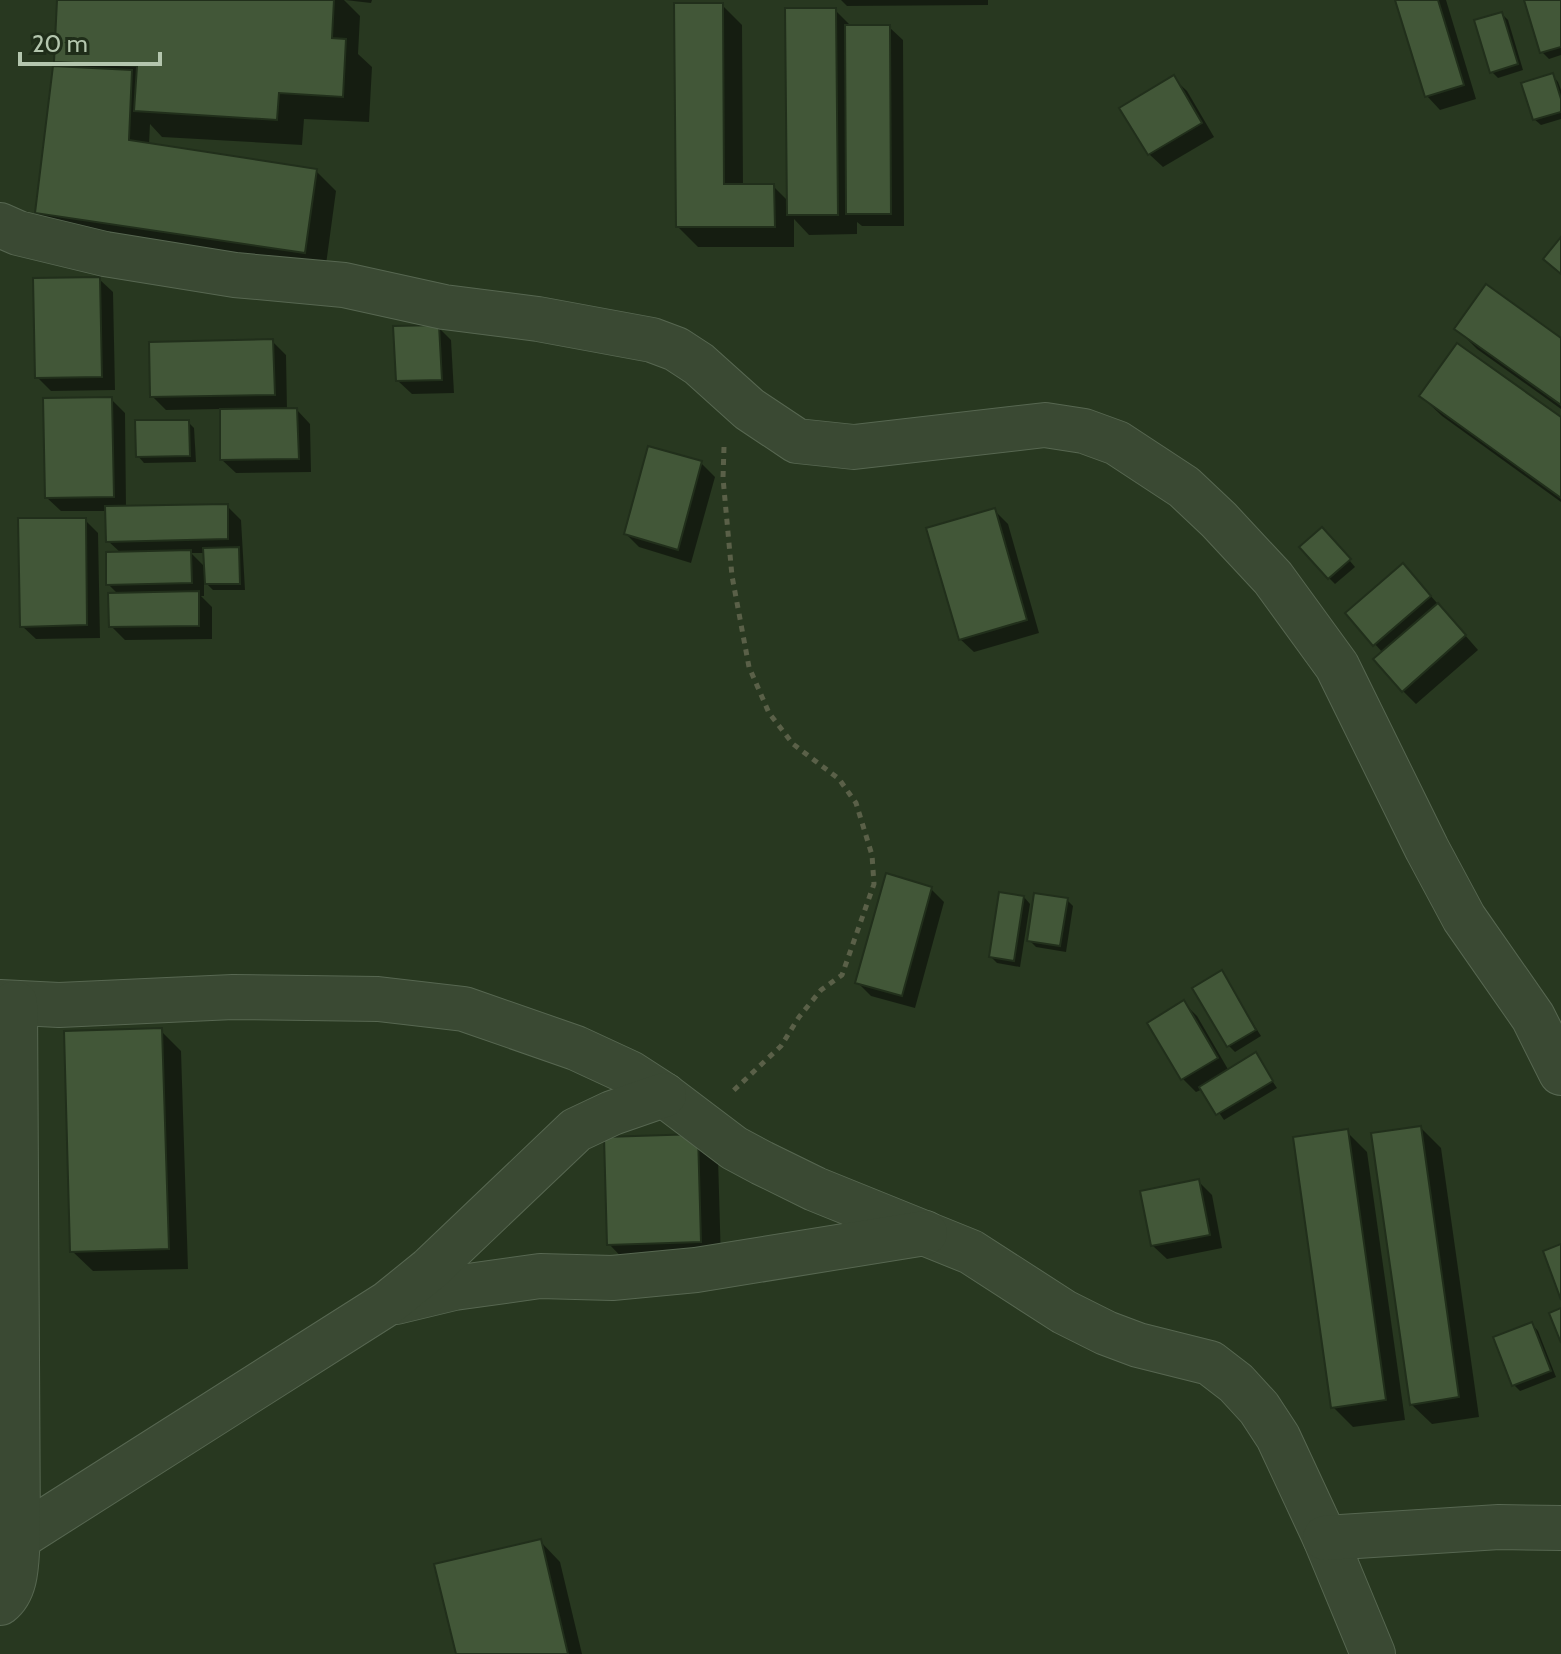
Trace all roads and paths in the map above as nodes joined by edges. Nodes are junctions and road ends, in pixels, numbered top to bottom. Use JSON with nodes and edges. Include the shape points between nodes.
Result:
{"nodes":[{"id":1,"x":0,"y":225,"type":"edge"},
{"id":2,"x":725,"y":387,"type":"junction"},
{"id":3,"x":8,"y":1003,"type":"edge"},
{"id":4,"x":1561,"y":1073,"type":"edge"},
{"id":5,"x":664,"y":1095,"type":"junction"},
{"id":6,"x":699,"y":1123,"type":"junction"},
{"id":7,"x":928,"y":1233,"type":"junction"},
{"id":8,"x":388,"y":1303,"type":"junction"},
{"id":9,"x":1561,"y":1528,"type":"edge"},
{"id":10,"x":18,"y":1538,"type":"junction"},
{"id":11,"x":1325,"y":1538,"type":"junction"},
{"id":12,"x":0,"y":1603,"type":"edge"},
{"id":13,"x":1373,"y":1654,"type":"edge"}],
"edges":[{"from":1,"to":2,"type":"street","via":[[105,254],[235,275],[344,285],[444,307],[652,340],[676,349]]},
{"from":2,"to":4,"type":"street","via":[[797,441],[854,447],[1045,425],[1117,443],[1184,487],[1273,578],[1337,666],[1457,905],[1533,1017]]},
{"from":2,"to":6,"type":"path","via":[[726,518],[749,667],[769,713],[793,744],[839,779],[856,803],[872,855],[874,884],[839,980],[821,990],[781,1046]]},
{"from":3,"to":5,"type":"street","via":[[349,998],[464,1009],[576,1048]]},
{"from":3,"to":10,"type":"street"},
{"from":5,"to":6,"type":"street"},
{"from":5,"to":8,"type":"street","via":[[576,1130]]},
{"from":6,"to":7,"type":"street","via":[[789,1177]]},
{"from":7,"to":8,"type":"street","via":[[696,1270],[500,1281]]},
{"from":7,"to":11,"type":"street","via":[[971,1252],[1106,1333],[1210,1363],[1259,1408]]},
{"from":8,"to":10,"type":"street"},
{"from":9,"to":11,"type":"street"},
{"from":10,"to":12,"type":"street","via":[[13,1583]]},
{"from":11,"to":13,"type":"street"}]}
